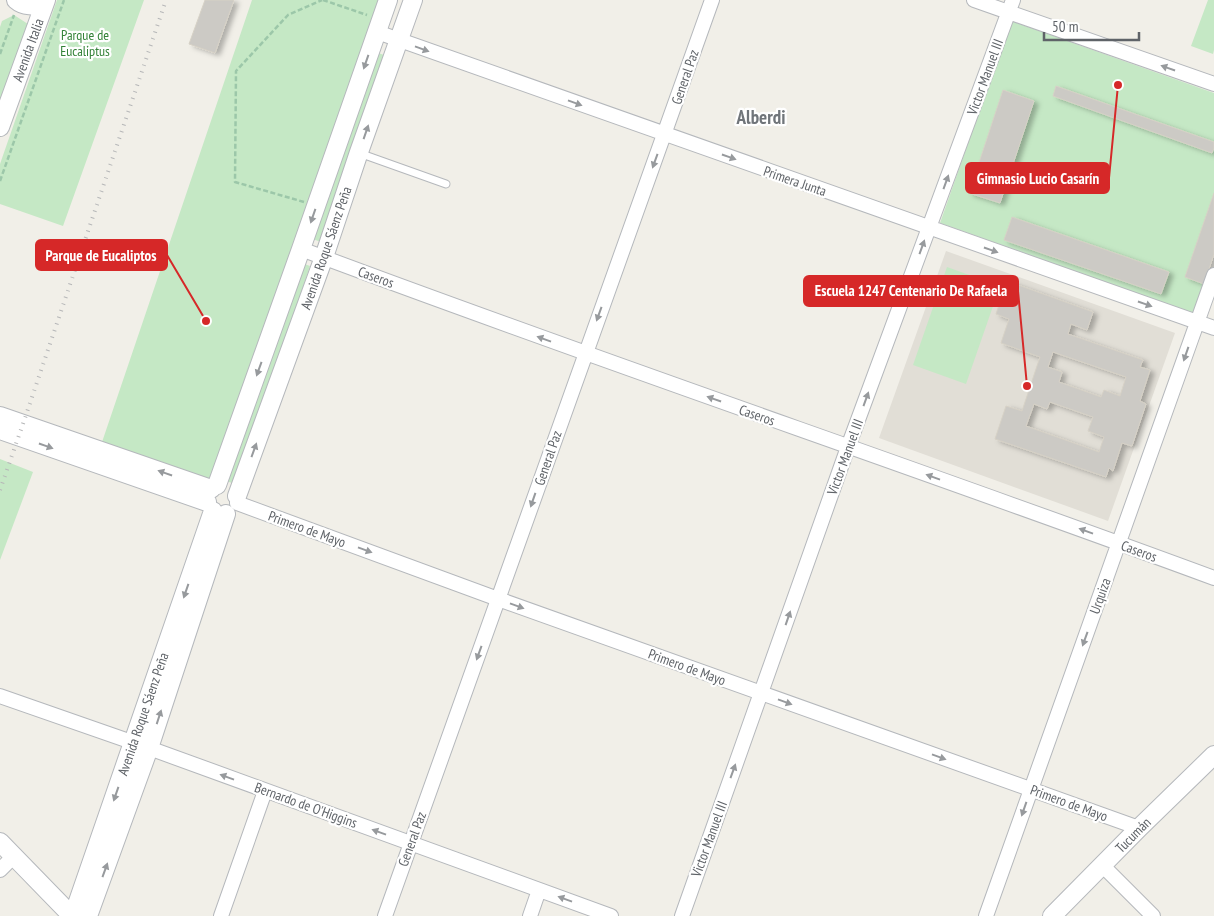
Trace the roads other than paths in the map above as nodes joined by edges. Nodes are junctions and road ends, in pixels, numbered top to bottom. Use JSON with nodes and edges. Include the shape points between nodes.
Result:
{"nodes":[{"id":1,"x":388,"y":0,"type":"edge"},
{"id":2,"x":413,"y":0,"type":"edge"},
{"id":3,"x":712,"y":0,"type":"edge"},
{"id":4,"x":974,"y":0,"type":"edge"},
{"id":5,"x":17,"y":1,"type":"edge"},
{"id":6,"x":44,"y":1,"type":"edge"},
{"id":7,"x":1011,"y":6,"type":"edge"},
{"id":8,"x":373,"y":24,"type":"junction"},
{"id":9,"x":398,"y":40,"type":"junction"},
{"id":10,"x":1214,"y":84,"type":"edge"},
{"id":11,"x":0,"y":128,"type":"edge"},
{"id":12,"x":664,"y":134,"type":"junction"},
{"id":13,"x":359,"y":152,"type":"junction"},
{"id":14,"x":446,"y":184,"type":"dead end"},
{"id":15,"x":929,"y":228,"type":"junction"},
{"id":16,"x":301,"y":249,"type":"junction"},
{"id":17,"x":324,"y":258,"type":"junction"},
{"id":18,"x":1214,"y":275,"type":"edge"},
{"id":19,"x":1197,"y":322,"type":"junction"},
{"id":20,"x":1214,"y":328,"type":"edge"},
{"id":21,"x":585,"y":354,"type":"junction"},
{"id":22,"x":0,"y":416,"type":"edge"},
{"id":23,"x":0,"y":430,"type":"edge"},
{"id":24,"x":848,"y":447,"type":"junction"},
{"id":25,"x":94,"y":456,"type":"junction"},
{"id":26,"x":221,"y":500,"type":"junction"},
{"id":27,"x":1119,"y":543,"type":"junction"},
{"id":28,"x":1214,"y":578,"type":"edge"},
{"id":29,"x":498,"y":599,"type":"junction"},
{"id":30,"x":761,"y":694,"type":"junction"},
{"id":31,"x":0,"y":696,"type":"edge"},
{"id":32,"x":141,"y":746,"type":"junction"},
{"id":33,"x":1214,"y":755,"type":"edge"},
{"id":34,"x":1031,"y":790,"type":"junction"},
{"id":35,"x":265,"y":791,"type":"junction"},
{"id":36,"x":1139,"y":828,"type":"junction"},
{"id":37,"x":0,"y":842,"type":"edge"},
{"id":38,"x":410,"y":843,"type":"junction"},
{"id":39,"x":14,"y":856,"type":"junction"},
{"id":40,"x":1103,"y":866,"type":"junction"},
{"id":41,"x":0,"y":870,"type":"edge"},
{"id":42,"x":539,"y":890,"type":"junction"},
{"id":43,"x":72,"y":916,"type":"edge"},
{"id":44,"x":88,"y":916,"type":"edge"},
{"id":45,"x":221,"y":916,"type":"edge"},
{"id":46,"x":385,"y":916,"type":"edge"},
{"id":47,"x":530,"y":916,"type":"edge"},
{"id":48,"x":611,"y":916,"type":"edge"},
{"id":49,"x":682,"y":916,"type":"edge"},
{"id":50,"x":986,"y":916,"type":"edge"},
{"id":51,"x":1052,"y":916,"type":"edge"},
{"id":52,"x":1153,"y":916,"type":"edge"}],
"edges":[{"from":1,"to":8,"type":"street","name":"Avenida Roque Sáenz Peña"},
{"from":2,"to":9,"type":"street","name":"Avenida Roque Sáenz Peña"},
{"from":3,"to":12,"type":"street","name":"General Paz"},
{"from":4,"to":7,"type":"street"},
{"from":5,"to":6,"type":"street","via":[[31,6]]},
{"from":6,"to":11,"type":"street","name":"Avenida Italia"},
{"from":10,"to":7,"type":"street","one_way":true},
{"from":15,"to":7,"type":"street","name":"Victor Manuel III","one_way":true},
{"from":8,"to":9,"type":"street","name":"Primera Junta"},
{"from":8,"to":16,"type":"street","name":"Avenida Roque Sáenz Peña","one_way":true},
{"from":9,"to":12,"type":"street","name":"Primera Junta","one_way":true},
{"from":13,"to":9,"type":"street","name":"Avenida Roque Sáenz Peña","one_way":true},
{"from":12,"to":15,"type":"street","name":"Primera Junta","one_way":true},
{"from":12,"to":21,"type":"street","name":"General Paz","one_way":true},
{"from":13,"to":14,"type":"lane"},
{"from":13,"to":17,"type":"street","name":"Avenida Roque Sáenz Peña"},
{"from":15,"to":19,"type":"street","name":"Primera Junta","one_way":true},
{"from":24,"to":15,"type":"street","name":"Victor Manuel III","one_way":true},
{"from":16,"to":17,"type":"street","name":"Caseros"},
{"from":16,"to":26,"type":"street","name":"Avenida Roque Sáenz Peña","one_way":true},
{"from":21,"to":17,"type":"street","name":"Caseros","one_way":true},
{"from":26,"to":17,"type":"street","name":"Avenida Roque Sáenz Peña","one_way":true},
{"from":18,"to":19,"type":"street","name":"Urquiza"},
{"from":19,"to":20,"type":"street","name":"Primera Junta"},
{"from":19,"to":27,"type":"street","name":"Urquiza","one_way":true},
{"from":24,"to":21,"type":"street","name":"Caseros","one_way":true},
{"from":21,"to":29,"type":"street","name":"General Paz","one_way":true},
{"from":22,"to":25,"type":"street","name":"Primero de Mayo"},
{"from":23,"to":25,"type":"street","name":"Primero de Mayo","one_way":true},
{"from":27,"to":24,"type":"street","name":"Caseros","one_way":true},
{"from":30,"to":24,"type":"street","name":"Victor Manuel III","one_way":true},
{"from":25,"to":26,"type":"street","name":"Primero de Mayo"},
{"from":26,"to":29,"type":"street","name":"Primero de Mayo","one_way":true},
{"from":26,"to":32,"type":"street","name":"Avenida Roque Sáenz Peña","via":[[201,570]]},
{"from":27,"to":28,"type":"street","name":"Caseros"},
{"from":27,"to":34,"type":"street","name":"Urquiza","one_way":true},
{"from":29,"to":30,"type":"street","name":"Primero de Mayo","one_way":true},
{"from":29,"to":38,"type":"street","name":"General Paz","one_way":true},
{"from":30,"to":34,"type":"street","name":"Primero de Mayo","one_way":true},
{"from":49,"to":30,"type":"street","name":"Victor Manuel III","one_way":true},
{"from":31,"to":32,"type":"street","name":"Bernardo de O'Higgins"},
{"from":35,"to":32,"type":"street","name":"Bernardo de O'Higgins","one_way":true},
{"from":32,"to":43,"type":"street","name":"Avenida Roque Sáenz Peña","one_way":true},
{"from":44,"to":32,"type":"street","name":"Avenida Roque Sáenz Peña","one_way":true},
{"from":33,"to":36,"type":"street","name":"Tucumán"},
{"from":34,"to":36,"type":"street","name":"Primero de Mayo"},
{"from":34,"to":50,"type":"street","name":"Urquiza","one_way":true},
{"from":38,"to":35,"type":"street","name":"Bernardo de O'Higgins","one_way":true},
{"from":35,"to":45,"type":"street"},
{"from":36,"to":40,"type":"street","name":"Tucumán"},
{"from":37,"to":39,"type":"street"},
{"from":38,"to":42,"type":"street","name":"Bernardo de O'Higgins"},
{"from":38,"to":46,"type":"street","name":"General Paz"},
{"from":39,"to":41,"type":"street"},
{"from":39,"to":43,"type":"street"},
{"from":40,"to":51,"type":"street","name":"Tucumán"},
{"from":40,"to":52,"type":"street"},
{"from":42,"to":47,"type":"street"},
{"from":48,"to":42,"type":"street","name":"Bernardo de O'Higgins","one_way":true}]}
